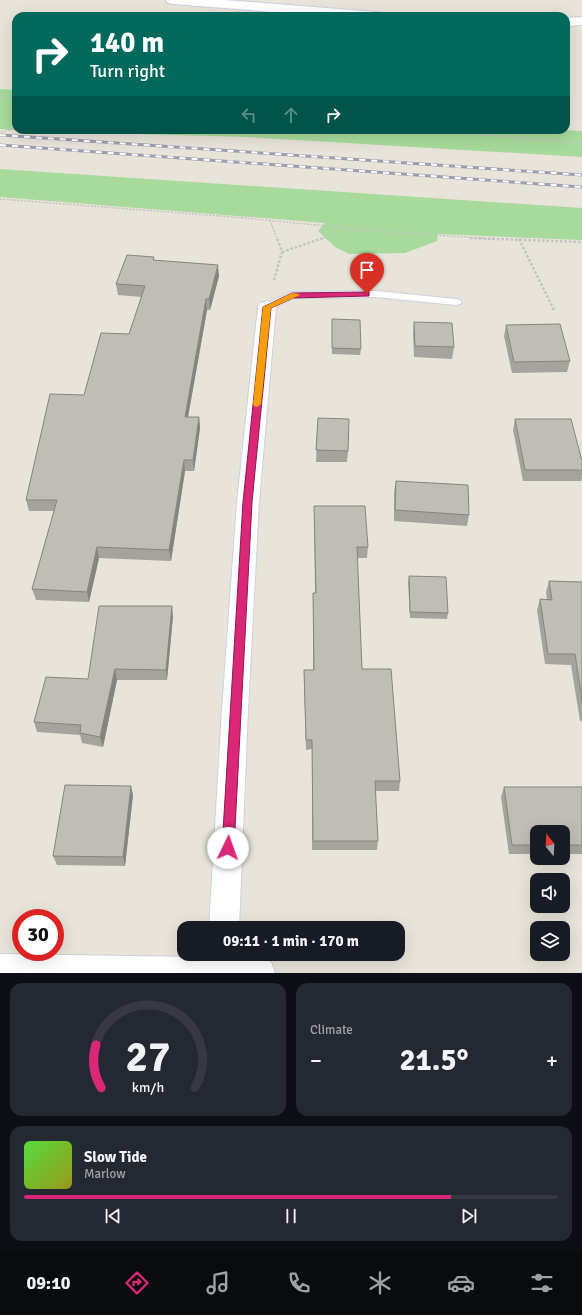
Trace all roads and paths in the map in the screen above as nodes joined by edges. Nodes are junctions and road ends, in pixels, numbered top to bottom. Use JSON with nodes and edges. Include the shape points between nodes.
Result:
{"nodes":[{"id":1,"x":173,"y":0,"type":"edge"},
{"id":2,"x":325,"y":12,"type":"edge"},
{"id":3,"x":582,"y":21,"type":"edge"},
{"id":4,"x":570,"y":22,"type":"edge"},
{"id":5,"x":0,"y":96,"type":"edge"},
{"id":6,"x":12,"y":98,"type":"edge"},
{"id":7,"x":12,"y":129,"type":"edge"},
{"id":8,"x":1,"y":132,"type":"dead end"},
{"id":9,"x":476,"y":134,"type":"edge"},
{"id":10,"x":582,"y":143,"type":"edge"},
{"id":11,"x":0,"y":199,"type":"edge"},
{"id":12,"x":270,"y":220,"type":"junction"},
{"id":13,"x":358,"y":228,"type":"junction"},
{"id":14,"x":519,"y":239,"type":"junction"},
{"id":15,"x":582,"y":242,"type":"edge"},
{"id":16,"x":282,"y":252,"type":"junction"},
{"id":17,"x":456,"y":302,"type":"dead end"},
{"id":18,"x":267,"y":307,"type":"junction"},
{"id":19,"x":554,"y":310,"type":"dead end"},
{"id":20,"x":224,"y":921,"type":"edge"},
{"id":21,"x":223,"y":966,"type":"edge"},
{"id":22,"x":0,"y":969,"type":"edge"},
{"id":23,"x":260,"y":973,"type":"edge"}],
"edges":[{"from":1,"to":2,"type":"street"},
{"from":3,"to":4,"type":"street"},
{"from":5,"to":6,"type":"path"},
{"from":7,"to":8,"type":"path"},
{"from":9,"to":10,"type":"path"},
{"from":11,"to":12,"type":"path"},
{"from":12,"to":13,"type":"path"},
{"from":12,"to":16,"type":"path"},
{"from":13,"to":14,"type":"path"},
{"from":13,"to":16,"type":"path"},
{"from":14,"to":15,"type":"path"},
{"from":14,"to":19,"type":"path"},
{"from":16,"to":18,"type":"path"},
{"from":17,"to":18,"type":"lane","via":[[376,294],[292,295]]},
{"from":18,"to":20,"type":"street","via":[[248,502]]},
{"from":21,"to":22,"type":"street"},
{"from":21,"to":23,"type":"street"}]}
